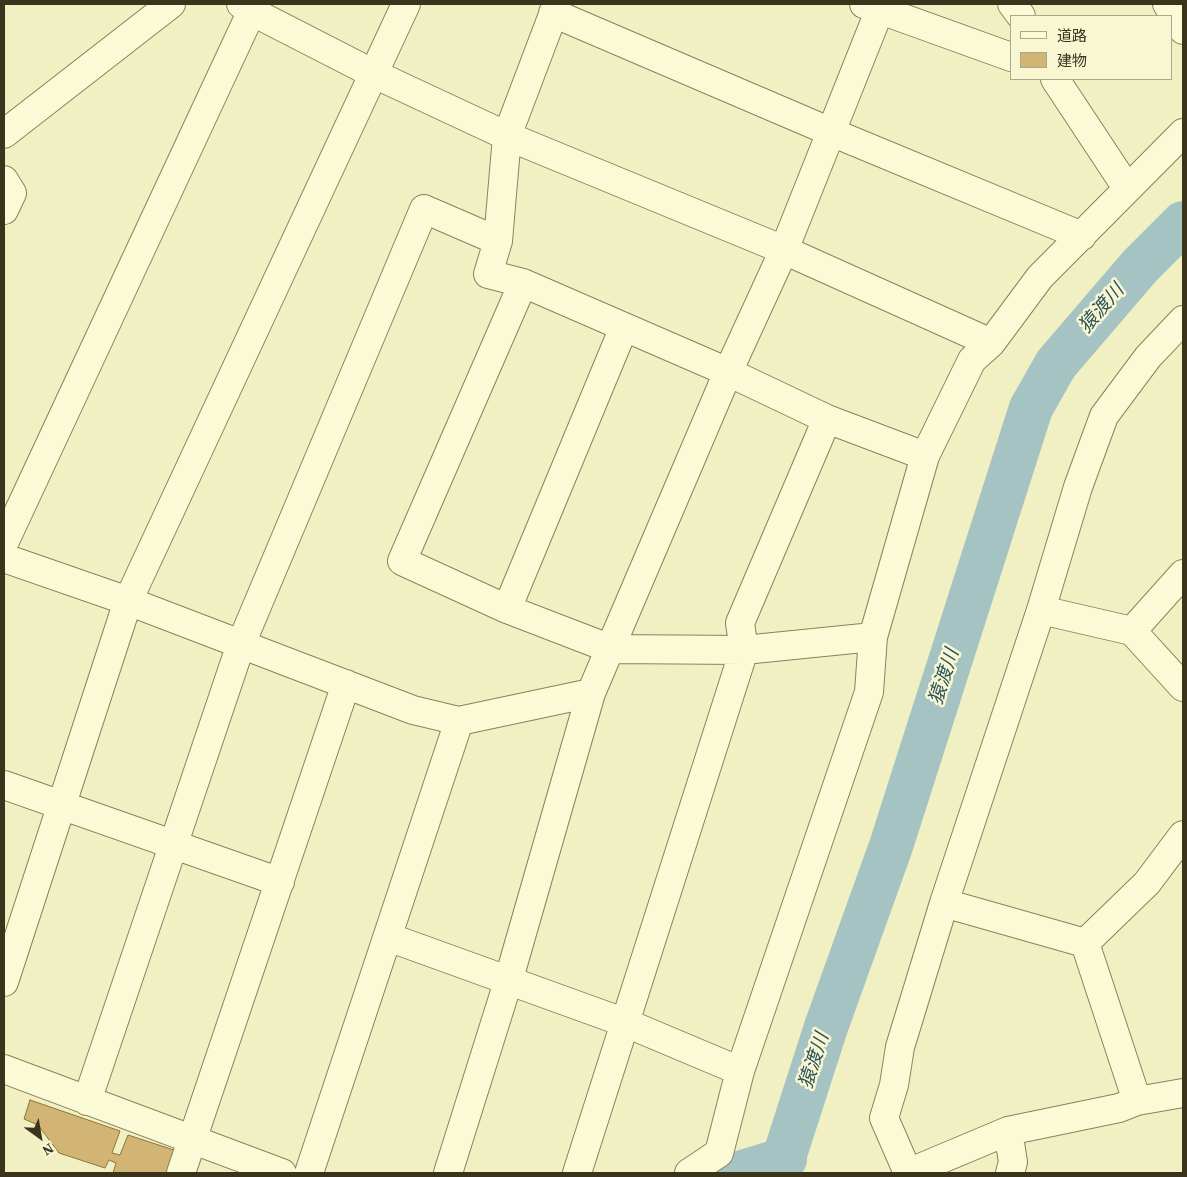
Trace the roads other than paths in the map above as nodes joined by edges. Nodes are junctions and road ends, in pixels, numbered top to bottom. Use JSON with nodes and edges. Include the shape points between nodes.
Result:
{"nodes":[{"id":1,"x":171,"y":4,"type":"edge"},
{"id":2,"x":406,"y":4,"type":"edge"},
{"id":3,"x":1012,"y":4,"type":"edge"},
{"id":4,"x":1167,"y":4,"type":"edge"},
{"id":5,"x":249,"y":6,"type":"edge"},
{"id":6,"x":875,"y":6,"type":"edge"},
{"id":7,"x":555,"y":8,"type":"edge"},
{"id":8,"x":1020,"y":15,"type":"edge"},
{"id":9,"x":1183,"y":30,"type":"edge"},
{"id":10,"x":1010,"y":57,"type":"edge"},
{"id":11,"x":372,"y":73,"type":"junction"},
{"id":12,"x":1056,"y":80,"type":"edge"},
{"id":13,"x":831,"y":132,"type":"junction"},
{"id":14,"x":1183,"y":133,"type":"edge"},
{"id":15,"x":4,"y":134,"type":"edge"},
{"id":16,"x":507,"y":136,"type":"junction"},
{"id":17,"x":4,"y":180,"type":"edge"},
{"id":18,"x":1127,"y":188,"type":"junction"},
{"id":19,"x":4,"y":210,"type":"edge"},
{"id":20,"x":1082,"y":236,"type":"junction"},
{"id":21,"x":498,"y":241,"type":"junction"},
{"id":22,"x":784,"y":250,"type":"junction"},
{"id":23,"x":523,"y":283,"type":"junction"},
{"id":24,"x":1183,"y":320,"type":"edge"},
{"id":25,"x":624,"y":327,"type":"junction"},
{"id":26,"x":991,"y":343,"type":"junction"},
{"id":27,"x":728,"y":372,"type":"junction"},
{"id":28,"x":827,"y":419,"type":"junction"},
{"id":29,"x":925,"y":456,"type":"junction"},
{"id":30,"x":4,"y":543,"type":"edge"},
{"id":31,"x":4,"y":558,"type":"edge"},
{"id":32,"x":1183,"y":574,"type":"edge"},
{"id":33,"x":128,"y":601,"type":"junction"},
{"id":34,"x":508,"y":610,"type":"junction"},
{"id":35,"x":1041,"y":610,"type":"junction"},
{"id":36,"x":1132,"y":631,"type":"junction"},
{"id":37,"x":873,"y":637,"type":"junction"},
{"id":38,"x":241,"y":644,"type":"junction"},
{"id":39,"x":611,"y":649,"type":"junction"},
{"id":40,"x":744,"y":650,"type":"junction"},
{"id":41,"x":346,"y":684,"type":"junction"},
{"id":42,"x":1183,"y":687,"type":"edge"},
{"id":43,"x":591,"y":693,"type":"junction"},
{"id":44,"x":459,"y":721,"type":"junction"},
{"id":45,"x":4,"y":786,"type":"edge"},
{"id":46,"x":62,"y":806,"type":"junction"},
{"id":47,"x":1183,"y":835,"type":"edge"},
{"id":48,"x":171,"y":846,"type":"junction"},
{"id":49,"x":280,"y":882,"type":"junction"},
{"id":50,"x":944,"y":903,"type":"junction"},
{"id":51,"x":388,"y":937,"type":"junction"},
{"id":52,"x":1085,"y":943,"type":"junction"},
{"id":53,"x":4,"y":982,"type":"edge"},
{"id":54,"x":508,"y":982,"type":"junction"},
{"id":55,"x":626,"y":1024,"type":"junction"},
{"id":56,"x":4,"y":1069,"type":"edge"},
{"id":57,"x":740,"y":1071,"type":"junction"},
{"id":58,"x":1183,"y":1093,"type":"edge"},
{"id":59,"x":87,"y":1101,"type":"junction"},
{"id":60,"x":1137,"y":1101,"type":"junction"},
{"id":61,"x":1008,"y":1131,"type":"junction"},
{"id":62,"x":194,"y":1141,"type":"junction"},
{"id":63,"x":181,"y":1173,"type":"edge"},
{"id":64,"x":282,"y":1173,"type":"edge"},
{"id":65,"x":309,"y":1173,"type":"edge"},
{"id":66,"x":448,"y":1173,"type":"edge"},
{"id":67,"x":577,"y":1173,"type":"edge"},
{"id":68,"x":689,"y":1173,"type":"edge"},
{"id":69,"x":908,"y":1173,"type":"edge"},
{"id":70,"x":1010,"y":1173,"type":"edge"}],
"edges":[{"from":1,"to":15,"type":"street"},
{"from":2,"to":11,"type":"street"},
{"from":3,"to":8,"type":"street"},
{"from":4,"to":9,"type":"street"},
{"from":5,"to":11,"type":"street"},
{"from":5,"to":30,"type":"street"},
{"from":6,"to":10,"type":"street"},
{"from":6,"to":13,"type":"street"},
{"from":7,"to":13,"type":"street"},
{"from":7,"to":16,"type":"street"},
{"from":11,"to":16,"type":"street"},
{"from":11,"to":33,"type":"street"},
{"from":12,"to":18,"type":"street"},
{"from":13,"to":20,"type":"street"},
{"from":13,"to":22,"type":"street"},
{"from":14,"to":18,"type":"street"},
{"from":16,"to":21,"type":"street"},
{"from":16,"to":22,"type":"street"},
{"from":17,"to":19,"type":"street","via":[[12,193]]},
{"from":18,"to":20,"type":"street"},
{"from":20,"to":26,"type":"street","via":[[1040,277]]},
{"from":21,"to":23,"type":"street","via":[[488,274]]},
{"from":21,"to":38,"type":"street","via":[[424,209]]},
{"from":22,"to":26,"type":"street"},
{"from":22,"to":27,"type":"street"},
{"from":23,"to":25,"type":"street"},
{"from":23,"to":34,"type":"street","via":[[402,561]]},
{"from":24,"to":35,"type":"street","via":[[1148,357],[1104,416],[1078,487]]},
{"from":25,"to":27,"type":"street"},
{"from":25,"to":34,"type":"street"},
{"from":26,"to":29,"type":"street","via":[[972,360]]},
{"from":27,"to":28,"type":"street"},
{"from":27,"to":39,"type":"street"},
{"from":28,"to":29,"type":"street"},
{"from":28,"to":40,"type":"street","via":[[740,623]]},
{"from":29,"to":37,"type":"street"},
{"from":31,"to":33,"type":"street"},
{"from":32,"to":36,"type":"street"},
{"from":33,"to":38,"type":"street"},
{"from":33,"to":46,"type":"street"},
{"from":34,"to":39,"type":"street"},
{"from":35,"to":36,"type":"street"},
{"from":35,"to":50,"type":"street"},
{"from":36,"to":42,"type":"street"},
{"from":37,"to":40,"type":"street"},
{"from":37,"to":57,"type":"street","via":[[869,692]]},
{"from":38,"to":41,"type":"street"},
{"from":38,"to":48,"type":"street"},
{"from":39,"to":40,"type":"street"},
{"from":39,"to":43,"type":"street"},
{"from":40,"to":55,"type":"street"},
{"from":41,"to":44,"type":"street","via":[[413,710]]},
{"from":41,"to":49,"type":"street"},
{"from":43,"to":44,"type":"street"},
{"from":43,"to":54,"type":"street"},
{"from":44,"to":51,"type":"street"},
{"from":45,"to":46,"type":"street"},
{"from":46,"to":48,"type":"street"},
{"from":46,"to":53,"type":"street"},
{"from":47,"to":52,"type":"street","via":[[1147,883]]},
{"from":48,"to":49,"type":"street"},
{"from":48,"to":59,"type":"street"},
{"from":49,"to":62,"type":"street"},
{"from":50,"to":52,"type":"street"},
{"from":50,"to":69,"type":"street","via":[[900,1047],[894,1085],[884,1118]]},
{"from":51,"to":54,"type":"street"},
{"from":51,"to":65,"type":"street"},
{"from":52,"to":60,"type":"street"},
{"from":54,"to":55,"type":"street"},
{"from":54,"to":66,"type":"street"},
{"from":55,"to":57,"type":"street"},
{"from":55,"to":67,"type":"street"},
{"from":56,"to":59,"type":"street"},
{"from":57,"to":68,"type":"street","via":[[719,1153]]},
{"from":58,"to":60,"type":"street"},
{"from":59,"to":62,"type":"street"},
{"from":60,"to":61,"type":"street","via":[[1119,1108]]},
{"from":61,"to":69,"type":"street"},
{"from":61,"to":70,"type":"street","via":[[1013,1162]]},
{"from":62,"to":63,"type":"street"},
{"from":62,"to":64,"type":"street"}]}
